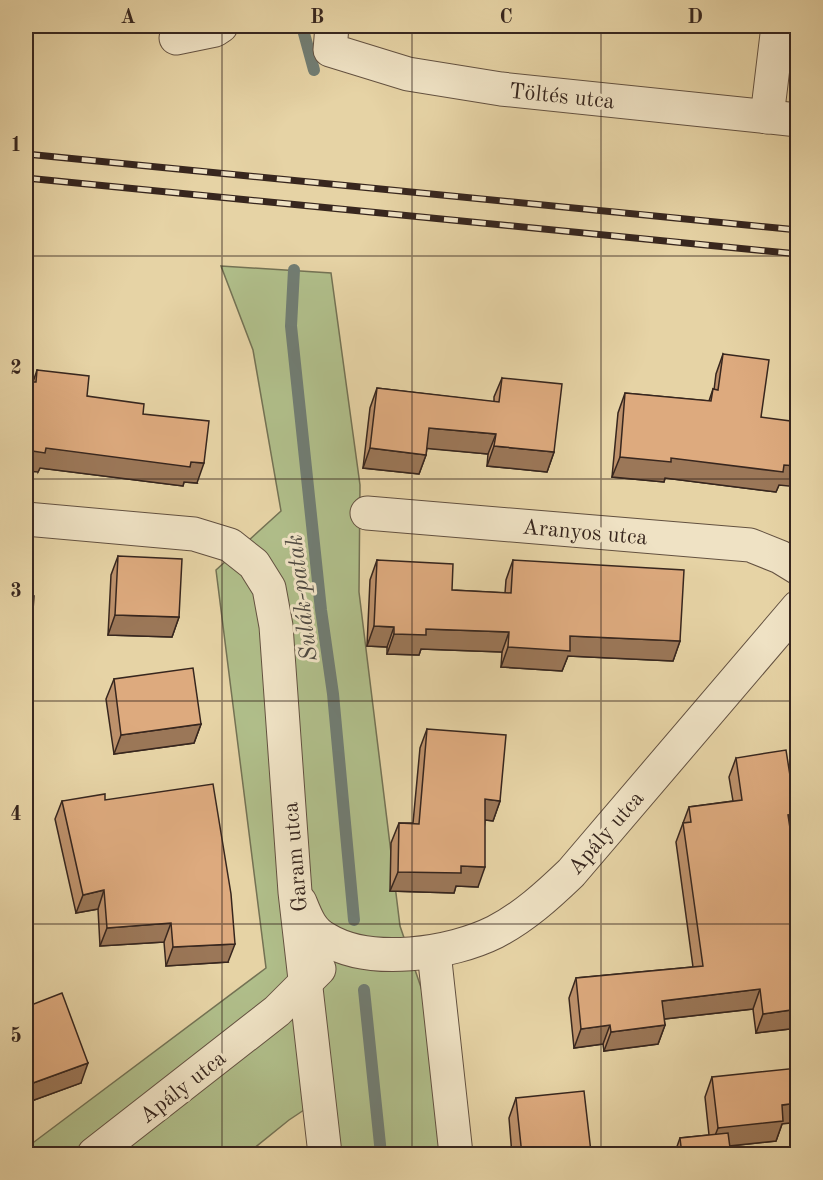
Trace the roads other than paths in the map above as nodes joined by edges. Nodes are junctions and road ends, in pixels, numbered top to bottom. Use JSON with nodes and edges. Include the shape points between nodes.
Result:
{"nodes":[{"id":1,"x":221,"y":26,"type":"edge"},
{"id":2,"x":778,"y":26,"type":"edge"},
{"id":3,"x":176,"y":38,"type":"dead end"},
{"id":4,"x":331,"y":38,"type":"edge"},
{"id":5,"x":782,"y":119,"type":"edge"},
{"id":6,"x":368,"y":513,"type":"dead end"},
{"id":7,"x":26,"y":519,"type":"edge"},
{"id":8,"x":798,"y":568,"type":"edge"},
{"id":9,"x":798,"y":607,"type":"edge"},
{"id":10,"x":295,"y":892,"type":"junction"},
{"id":11,"x":352,"y":949,"type":"junction"},
{"id":12,"x":434,"y":952,"type":"junction"},
{"id":13,"x":307,"y":979,"type":"junction"},
{"id":14,"x":94,"y":1155,"type":"edge"},
{"id":15,"x":325,"y":1155,"type":"edge"},
{"id":16,"x":456,"y":1155,"type":"edge"}],
"edges":[{"from":1,"to":3,"type":"street"},
{"from":2,"to":5,"type":"street"},
{"from":4,"to":5,"type":"street","name":"Töltés utca","via":[[408,74],[501,89]]},
{"from":6,"to":8,"type":"street","name":"Aranyos utca","via":[[750,545]]},
{"from":7,"to":10,"type":"street","name":"Garam utca","via":[[194,534],[230,545],[254,564],[269,588],[276,626]]},
{"from":9,"to":12,"type":"street","name":"Apály utca","via":[[571,873],[542,901],[495,932]]},
{"from":10,"to":11,"type":"street","name":"Apály utca","via":[[310,926],[326,939]]},
{"from":10,"to":13,"type":"street","name":"Garam utca"},
{"from":11,"to":12,"type":"street","name":"Apály utca","via":[[402,956]]},
{"from":11,"to":13,"type":"street","name":"Apály utca","via":[[331,959]]},
{"from":12,"to":16,"type":"street"},
{"from":13,"to":14,"type":"street","name":"Apály utca","via":[[277,1011]]},
{"from":13,"to":15,"type":"street","name":"Garam utca"}]}
